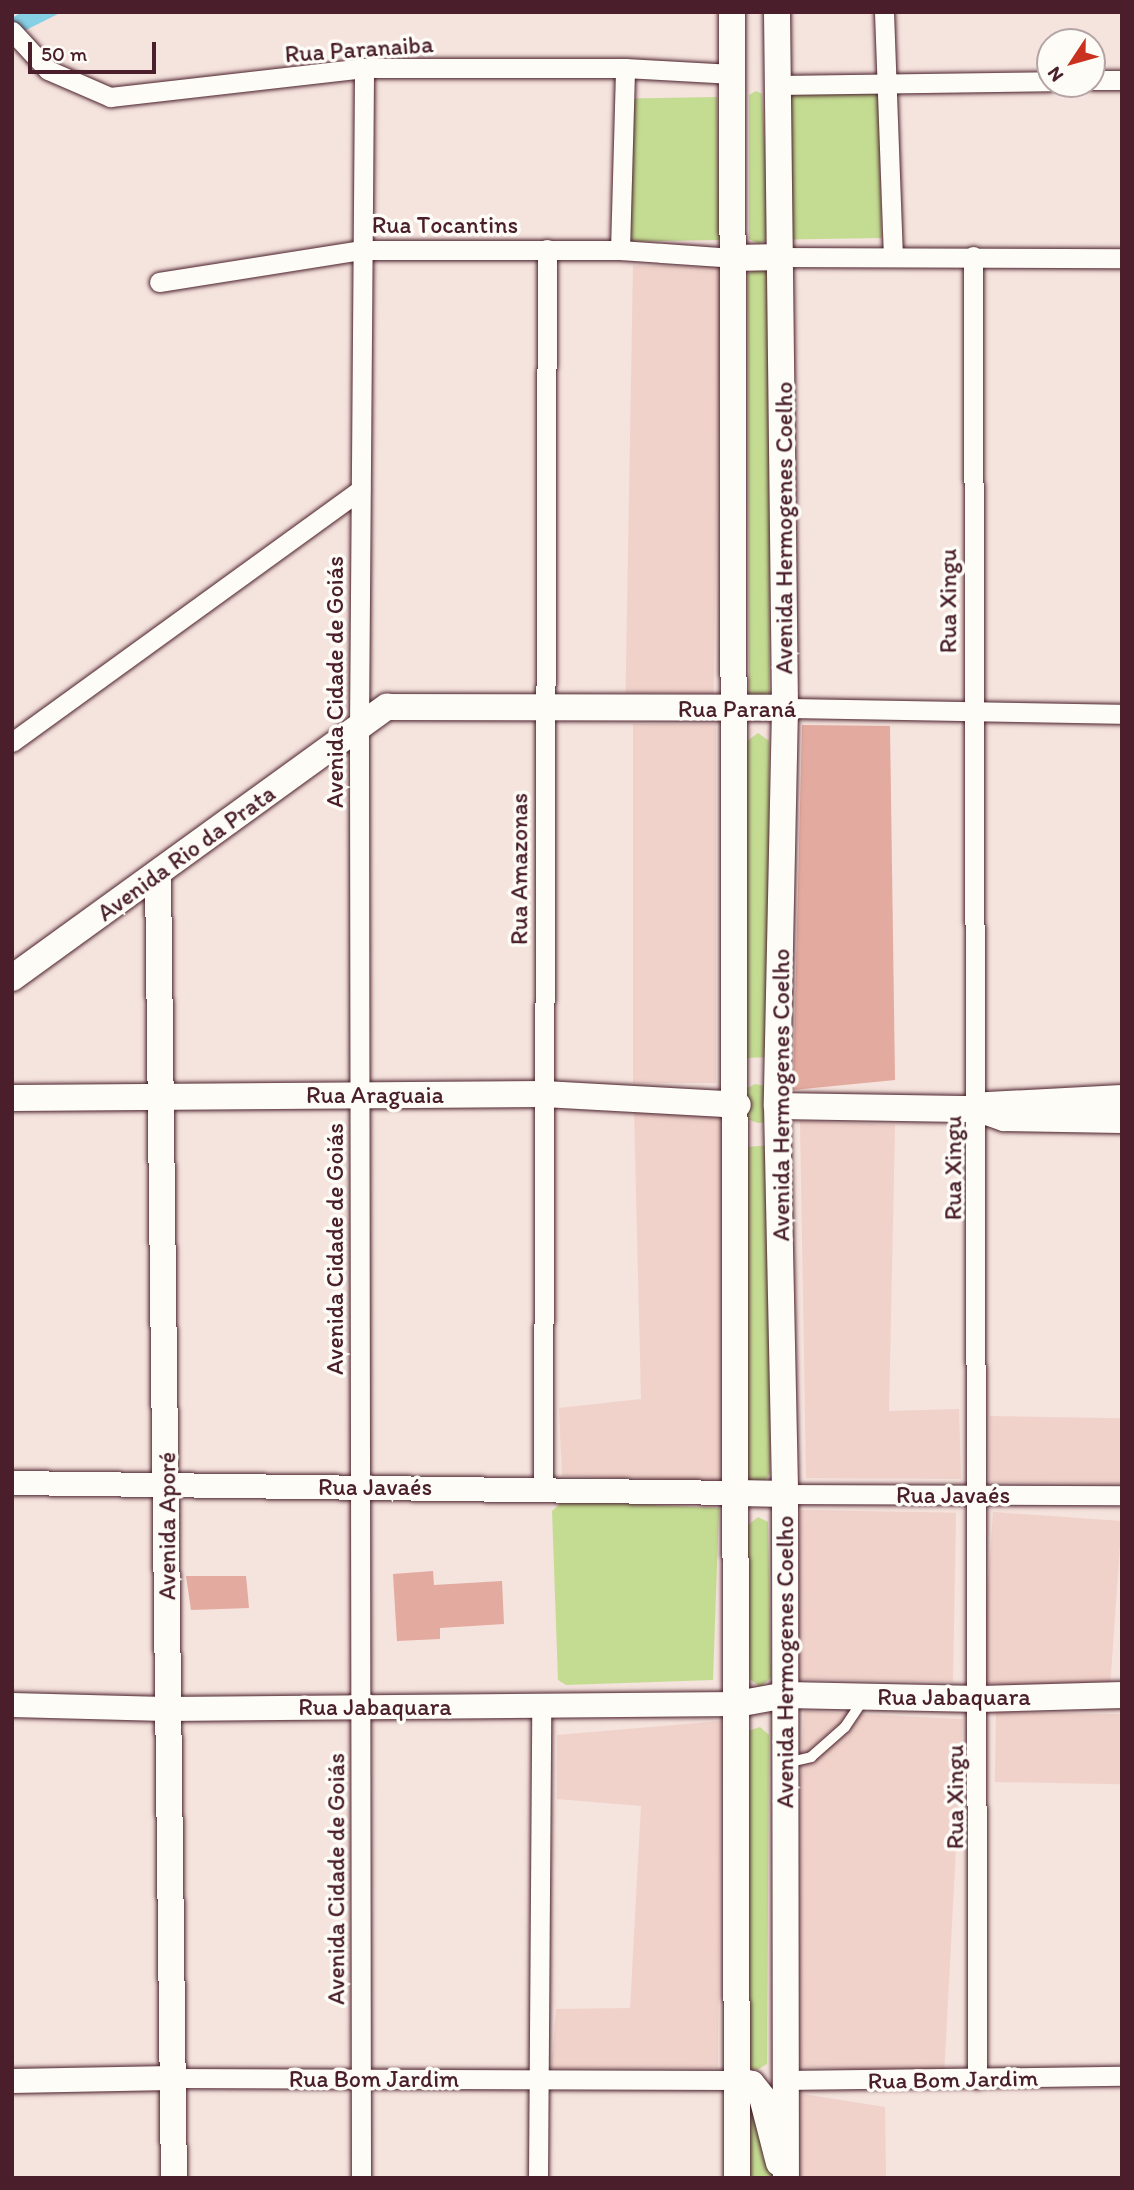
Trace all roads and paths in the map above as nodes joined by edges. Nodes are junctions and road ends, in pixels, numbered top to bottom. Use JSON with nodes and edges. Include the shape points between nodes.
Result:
{"nodes":[{"id":1,"x":732,"y":12,"type":"edge"},
{"id":2,"x":777,"y":12,"type":"edge"},
{"id":3,"x":884,"y":12,"type":"edge"},
{"id":4,"x":14,"y":33,"type":"edge"},
{"id":5,"x":364,"y":68,"type":"junction"},
{"id":6,"x":625,"y":68,"type":"junction"},
{"id":7,"x":733,"y":74,"type":"junction"},
{"id":8,"x":1036,"y":81,"type":"edge"},
{"id":9,"x":886,"y":83,"type":"junction"},
{"id":10,"x":778,"y":85,"type":"junction"},
{"id":11,"x":547,"y":249,"type":"junction"},
{"id":12,"x":360,"y":250,"type":"junction"},
{"id":13,"x":620,"y":250,"type":"junction"},
{"id":14,"x":893,"y":256,"type":"junction"},
{"id":15,"x":973,"y":256,"type":"junction"},
{"id":16,"x":783,"y":257,"type":"junction"},
{"id":17,"x":733,"y":258,"type":"junction"},
{"id":18,"x":1122,"y":258,"type":"edge"},
{"id":19,"x":159,"y":282,"type":"dead end"},
{"id":20,"x":360,"y":490,"type":"junction"},
{"id":21,"x":785,"y":708,"type":"junction"},
{"id":22,"x":543,"y":709,"type":"junction"},
{"id":23,"x":732,"y":710,"type":"junction"},
{"id":24,"x":972,"y":712,"type":"junction"},
{"id":25,"x":1122,"y":714,"type":"edge"},
{"id":26,"x":359,"y":726,"type":"junction"},
{"id":27,"x":12,"y":742,"type":"edge"},
{"id":28,"x":158,"y":875,"type":"junction"},
{"id":29,"x":12,"y":978,"type":"edge"},
{"id":30,"x":359,"y":1094,"type":"junction"},
{"id":31,"x":544,"y":1094,"type":"junction"},
{"id":32,"x":12,"y":1098,"type":"edge"},
{"id":33,"x":162,"y":1098,"type":"junction"},
{"id":34,"x":1122,"y":1098,"type":"edge"},
{"id":35,"x":738,"y":1105,"type":"junction"},
{"id":36,"x":777,"y":1106,"type":"junction"},
{"id":37,"x":978,"y":1109,"type":"junction"},
{"id":38,"x":1122,"y":1120,"type":"edge"},
{"id":39,"x":12,"y":1483,"type":"edge"},
{"id":40,"x":168,"y":1487,"type":"junction"},
{"id":41,"x":360,"y":1487,"type":"junction"},
{"id":42,"x":543,"y":1488,"type":"junction"},
{"id":43,"x":738,"y":1493,"type":"junction"},
{"id":44,"x":785,"y":1494,"type":"junction"},
{"id":45,"x":977,"y":1495,"type":"junction"},
{"id":46,"x":1122,"y":1495,"type":"edge"},
{"id":47,"x":786,"y":1695,"type":"junction"},
{"id":48,"x":1122,"y":1695,"type":"edge"},
{"id":49,"x":865,"y":1697,"type":"junction"},
{"id":50,"x":980,"y":1699,"type":"junction"},
{"id":51,"x":737,"y":1704,"type":"junction"},
{"id":52,"x":12,"y":1705,"type":"edge"},
{"id":53,"x":360,"y":1706,"type":"junction"},
{"id":54,"x":165,"y":1709,"type":"junction"},
{"id":55,"x":541,"y":1709,"type":"junction"},
{"id":56,"x":786,"y":1763,"type":"junction"},
{"id":57,"x":1122,"y":2076,"type":"edge"},
{"id":58,"x":361,"y":2077,"type":"junction"},
{"id":59,"x":172,"y":2078,"type":"junction"},
{"id":60,"x":977,"y":2079,"type":"junction"},
{"id":61,"x":736,"y":2080,"type":"junction"},
{"id":62,"x":784,"y":2080,"type":"junction"},
{"id":63,"x":12,"y":2081,"type":"edge"},
{"id":64,"x":538,"y":2081,"type":"junction"},
{"id":65,"x":786,"y":2175,"type":"edge"},
{"id":66,"x":174,"y":2178,"type":"edge"},
{"id":67,"x":361,"y":2178,"type":"edge"},
{"id":68,"x":538,"y":2178,"type":"edge"},
{"id":69,"x":737,"y":2178,"type":"edge"}],
"edges":[{"from":1,"to":7,"type":"main road","name":"Avenida Hermogenes Coelho"},
{"from":2,"to":10,"type":"main road","name":"Avenida Hermogenes Coelho"},
{"from":3,"to":9,"type":"street"},
{"from":4,"to":5,"type":"street","name":"Rua Paranaiba","via":[[48,70],[110,97]]},
{"from":5,"to":6,"type":"street","name":"Rua Paranaiba"},
{"from":5,"to":12,"type":"street","name":"Avenida Cidade de Goiás"},
{"from":6,"to":7,"type":"street","name":"Rua Paranaiba"},
{"from":6,"to":13,"type":"street"},
{"from":7,"to":10,"type":"main road"},
{"from":7,"to":17,"type":"main road","name":"Avenida Hermogenes Coelho"},
{"from":8,"to":9,"type":"street"},
{"from":9,"to":10,"type":"street"},
{"from":9,"to":14,"type":"street"},
{"from":10,"to":16,"type":"main road","name":"Avenida Hermogenes Coelho"},
{"from":11,"to":12,"type":"street","name":"Rua Tocantins"},
{"from":11,"to":13,"type":"street","name":"Rua Tocantins"},
{"from":11,"to":22,"type":"street","name":"Rua Amazonas"},
{"from":12,"to":19,"type":"street","name":"Rua Tocantins"},
{"from":12,"to":20,"type":"street","name":"Avenida Cidade de Goiás"},
{"from":13,"to":17,"type":"street","name":"Rua Tocantins"},
{"from":14,"to":15,"type":"street"},
{"from":14,"to":16,"type":"street"},
{"from":15,"to":18,"type":"street"},
{"from":15,"to":24,"type":"street","name":"Rua Xingu"},
{"from":16,"to":17,"type":"main road"},
{"from":16,"to":21,"type":"main road","name":"Avenida Hermogenes Coelho"},
{"from":17,"to":23,"type":"main road","name":"Avenida Hermogenes Coelho"},
{"from":20,"to":26,"type":"street","name":"Avenida Cidade de Goiás"},
{"from":20,"to":27,"type":"street"},
{"from":21,"to":23,"type":"main road","name":"Rua Paraná"},
{"from":21,"to":24,"type":"street","name":"Rua Paraná"},
{"from":21,"to":36,"type":"main road","name":"Avenida Hermogenes Coelho"},
{"from":22,"to":23,"type":"main road","name":"Rua Paraná"},
{"from":22,"to":26,"type":"main road","name":"Rua Paraná","via":[[387,707]]},
{"from":22,"to":31,"type":"street","name":"Rua Amazonas"},
{"from":23,"to":35,"type":"main road","name":"Avenida Hermogenes Coelho"},
{"from":24,"to":25,"type":"street","name":"Rua Paraná"},
{"from":24,"to":37,"type":"street","name":"Rua Xingu"},
{"from":26,"to":28,"type":"main road","name":"Avenida Rio da Prata"},
{"from":26,"to":30,"type":"street","name":"Avenida Cidade de Goiás"},
{"from":28,"to":29,"type":"main road","name":"Avenida Rio da Prata"},
{"from":28,"to":33,"type":"main road","name":"Avenida Aporé"},
{"from":30,"to":31,"type":"main road","name":"Rua Araguaia"},
{"from":30,"to":33,"type":"main road","name":"Rua Araguaia"},
{"from":30,"to":41,"type":"street","name":"Avenida Cidade de Goiás"},
{"from":31,"to":35,"type":"main road","name":"Rua Araguaia"},
{"from":31,"to":42,"type":"street","name":"Rua Amazonas"},
{"from":32,"to":33,"type":"main road","name":"Rua Araguaia"},
{"from":33,"to":40,"type":"main road","name":"Avenida Aporé"},
{"from":34,"to":37,"type":"main road","via":[[999,1100]]},
{"from":35,"to":36,"type":"main road","via":[[742,1091],[760,1084],[775,1094]]},
{"from":35,"to":43,"type":"main road","name":"Avenida Hermogenes Coelho"},
{"from":36,"to":37,"type":"main road"},
{"from":36,"to":44,"type":"main road","name":"Avenida Hermogenes Coelho"},
{"from":37,"to":38,"type":"main road","via":[[1004,1118]]},
{"from":37,"to":45,"type":"street","name":"Rua Xingu"},
{"from":39,"to":40,"type":"street","name":"Rua Javaés"},
{"from":40,"to":41,"type":"street","name":"Rua Javaés"},
{"from":40,"to":54,"type":"main road","name":"Avenida Aporé"},
{"from":41,"to":42,"type":"street","name":"Rua Javaés"},
{"from":41,"to":53,"type":"street","name":"Avenida Cidade de Goiás"},
{"from":42,"to":43,"type":"street","name":"Rua Javaés"},
{"from":43,"to":44,"type":"main road"},
{"from":43,"to":51,"type":"main road","name":"Avenida Hermogenes Coelho"},
{"from":44,"to":45,"type":"street","name":"Rua Javaés"},
{"from":44,"to":47,"type":"main road","name":"Avenida Hermogenes Coelho"},
{"from":45,"to":46,"type":"street","name":"Rua Javaés"},
{"from":45,"to":50,"type":"street","name":"Rua Xingu"},
{"from":47,"to":49,"type":"main road","name":"Rua Jabaquara"},
{"from":47,"to":51,"type":"main road","name":"Rua Jabaquara"},
{"from":47,"to":56,"type":"main road","name":"Avenida Hermogenes Coelho"},
{"from":48,"to":50,"type":"main road","name":"Rua Jabaquara"},
{"from":49,"to":50,"type":"main road","name":"Rua Jabaquara"},
{"from":49,"to":56,"type":"lane","via":[[845,1727],[820,1750]]},
{"from":50,"to":60,"type":"street","name":"Rua Xingu"},
{"from":51,"to":55,"type":"street","name":"Rua Jabaquara"},
{"from":51,"to":61,"type":"main road","name":"Avenida Hermogenes Coelho"},
{"from":52,"to":54,"type":"street","name":"Rua Jabaquara"},
{"from":53,"to":54,"type":"street","name":"Rua Jabaquara"},
{"from":53,"to":55,"type":"street","name":"Rua Jabaquara"},
{"from":53,"to":58,"type":"street","name":"Avenida Cidade de Goiás"},
{"from":54,"to":59,"type":"main road","name":"Avenida Aporé"},
{"from":55,"to":64,"type":"street"},
{"from":56,"to":62,"type":"main road","name":"Avenida Hermogenes Coelho"},
{"from":57,"to":60,"type":"street","name":"Rua Bom Jardim"},
{"from":58,"to":59,"type":"street","name":"Rua Bom Jardim"},
{"from":58,"to":64,"type":"street","name":"Rua Bom Jardim"},
{"from":58,"to":67,"type":"street","name":"Avenida Cidade de Goiás"},
{"from":59,"to":63,"type":"street","name":"Rua Bom Jardim"},
{"from":59,"to":66,"type":"main road","name":"Avenida Aporé"},
{"from":60,"to":62,"type":"street","name":"Rua Bom Jardim"},
{"from":61,"to":64,"type":"street","name":"Rua Bom Jardim"},
{"from":61,"to":65,"type":"main road","via":[[758,2090],[772,2147]]},
{"from":61,"to":69,"type":"main road","name":"Avenida Hermogenes Coelho"},
{"from":62,"to":65,"type":"main road","name":"Avenida Hermogenes Coelho"},
{"from":64,"to":68,"type":"street"}]}
